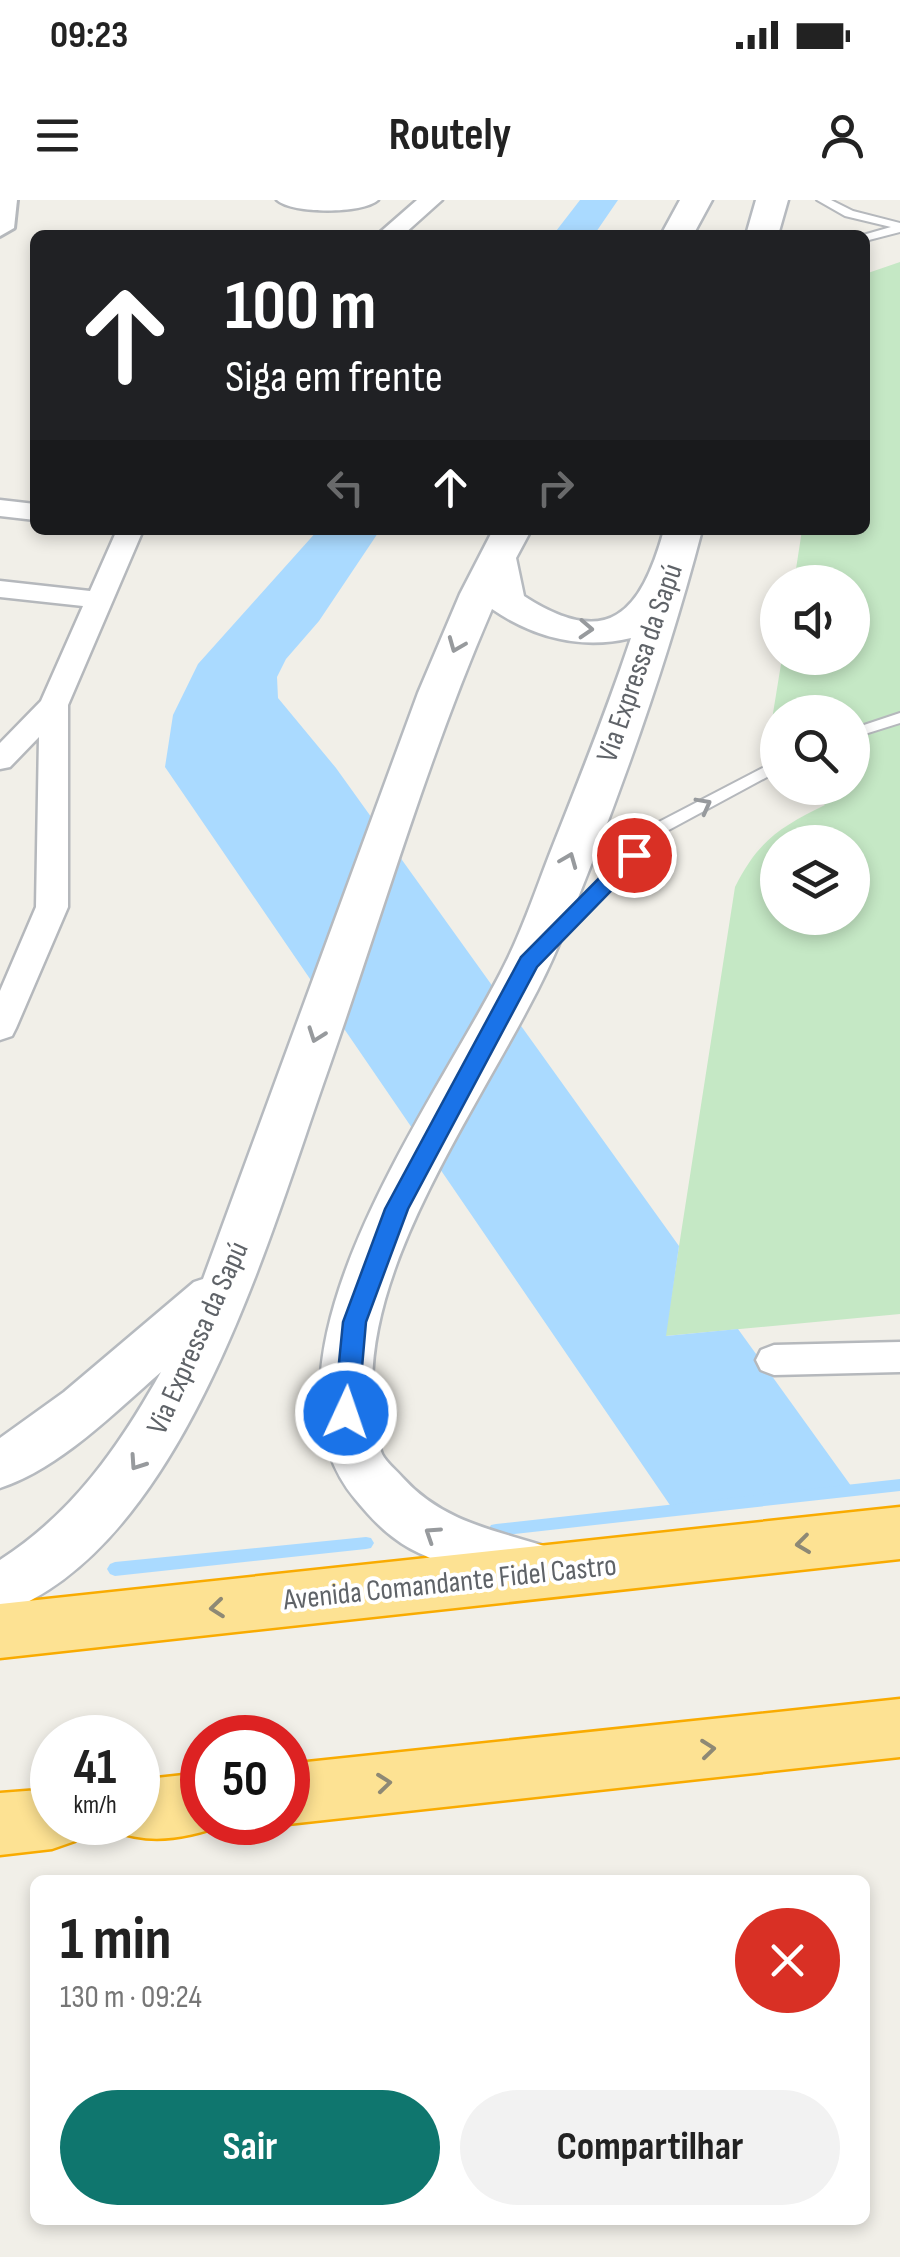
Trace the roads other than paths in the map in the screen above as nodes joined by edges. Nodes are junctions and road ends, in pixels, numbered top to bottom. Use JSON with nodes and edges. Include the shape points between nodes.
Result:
{"nodes":[{"id":1,"x":2,"y":200,"type":"edge"},
{"id":2,"x":288,"y":200,"type":"edge"},
{"id":3,"x":367,"y":200,"type":"edge"},
{"id":4,"x":431,"y":200,"type":"edge"},
{"id":5,"x":696,"y":200,"type":"edge"},
{"id":6,"x":772,"y":200,"type":"edge"},
{"id":7,"x":822,"y":200,"type":"edge"},
{"id":8,"x":0,"y":228,"type":"edge"},
{"id":9,"x":900,"y":228,"type":"edge"},
{"id":10,"x":396,"y":230,"type":"edge"},
{"id":11,"x":680,"y":230,"type":"edge"},
{"id":12,"x":763,"y":230,"type":"edge"},
{"id":13,"x":870,"y":237,"type":"edge"},
{"id":14,"x":0,"y":508,"type":"edge"},
{"id":15,"x":30,"y":511,"type":"edge"},
{"id":16,"x":128,"y":535,"type":"edge"},
{"id":17,"x":682,"y":535,"type":"edge"},
{"id":18,"x":504,"y":543,"type":"edge"},
{"id":19,"x":670,"y":577,"type":"junction"},
{"id":20,"x":0,"y":590,"type":"edge"},
{"id":21,"x":100,"y":600,"type":"junction"},
{"id":22,"x":54,"y":705,"type":"junction"},
{"id":23,"x":900,"y":718,"type":"edge"},
{"id":24,"x":870,"y":728,"type":"edge"},
{"id":25,"x":0,"y":760,"type":"edge"},
{"id":26,"x":760,"y":775,"type":"edge"},
{"id":27,"x":528,"y":962,"type":"junction"},
{"id":28,"x":0,"y":1028,"type":"edge"},
{"id":29,"x":228,"y":1283,"type":"junction"},
{"id":30,"x":900,"y":1357,"type":"edge"},
{"id":31,"x":774,"y":1360,"type":"dead end"},
{"id":32,"x":0,"y":1466,"type":"edge"},
{"id":33,"x":900,"y":1533,"type":"edge"},
{"id":34,"x":557,"y":1573,"type":"junction"},
{"id":35,"x":0,"y":1590,"type":"edge"},
{"id":36,"x":0,"y":1631,"type":"edge"},
{"id":37,"x":900,"y":1728,"type":"edge"},
{"id":38,"x":310,"y":1792,"type":"edge"}],
"edges":[{"from":1,"to":8,"type":"street"},
{"from":2,"to":3,"type":"street"},
{"from":4,"to":10,"type":"street"},
{"from":5,"to":11,"type":"main road"},
{"from":6,"to":12,"type":"main road"},
{"from":7,"to":9,"type":"lane"},
{"from":9,"to":13,"type":"lane"},
{"from":14,"to":15,"type":"street"},
{"from":16,"to":21,"type":"street"},
{"from":17,"to":19,"type":"main road","name":"Via Expressa da Sapú"},
{"from":18,"to":19,"type":"main road","one_way":true,"via":[[506,600],[548,626],[610,630],[631,624]]},
{"from":18,"to":29,"type":"main road","name":"Via Expressa da Sapú","one_way":true,"via":[[453,650]]},
{"from":27,"to":19,"type":"main road","name":"Via Expressa da Sapú","one_way":true},
{"from":20,"to":21,"type":"street"},
{"from":21,"to":22,"type":"street"},
{"from":22,"to":25,"type":"street"},
{"from":22,"to":28,"type":"street","via":[[52,907]]},
{"from":23,"to":24,"type":"lane"},
{"from":27,"to":26,"type":"lane","one_way":true,"via":[[660,828]]},
{"from":34,"to":27,"type":"main road","name":"Via Expressa da Sapú","one_way":true,"via":[[442,1542],[392,1506],[356,1460],[346,1413],[354,1322],[374,1262]]},
{"from":29,"to":32,"type":"main road","via":[[88,1404]]},
{"from":29,"to":35,"type":"main road","name":"Via Expressa da Sapú","one_way":true,"via":[[151,1442],[118,1490],[70,1540]]},
{"from":30,"to":31,"type":"street"},
{"from":33,"to":34,"type":"highway","name":"Avenida Comandante Fidel Castro","one_way":true},
{"from":34,"to":36,"type":"highway","name":"Avenida Comandante Fidel Castro","one_way":true},
{"from":38,"to":37,"type":"highway","one_way":true}]}
